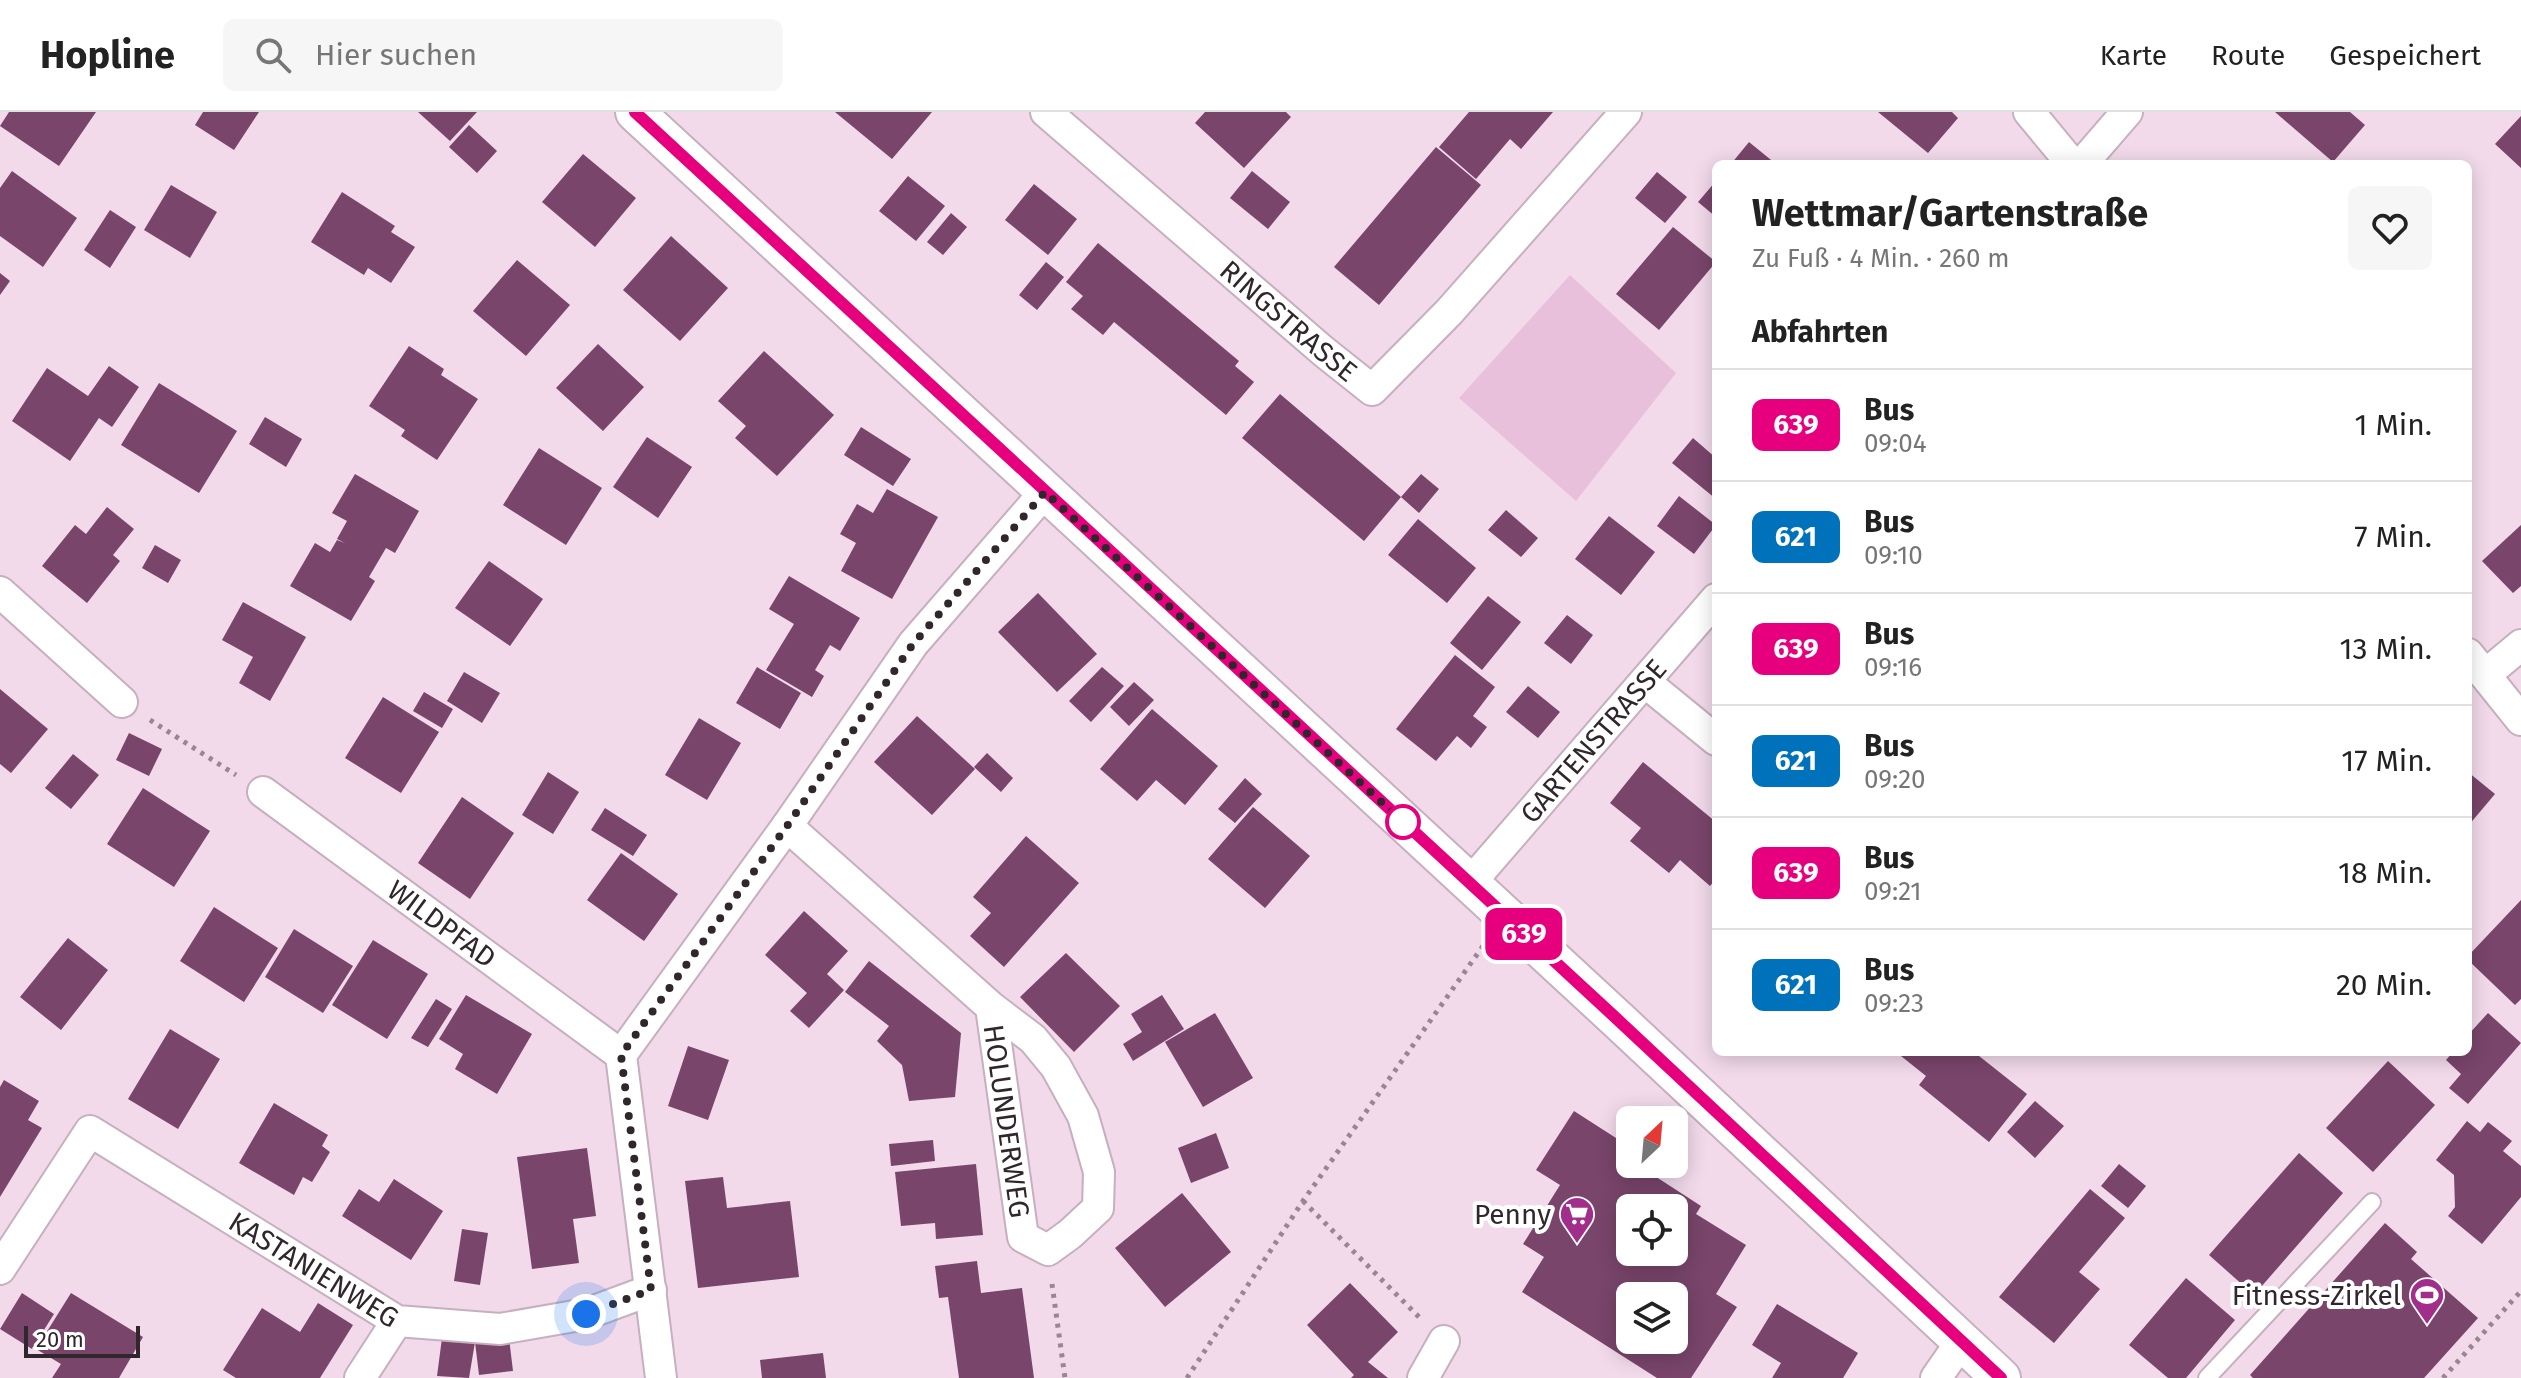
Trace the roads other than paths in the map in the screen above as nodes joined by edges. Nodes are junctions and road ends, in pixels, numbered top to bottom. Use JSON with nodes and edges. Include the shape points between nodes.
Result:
{"nodes":[{"id":1,"x":635,"y":112,"type":"edge"},
{"id":2,"x":1626,"y":112,"type":"edge"},
{"id":3,"x":2029,"y":112,"type":"edge"},
{"id":4,"x":2127,"y":112,"type":"edge"},
{"id":5,"x":1065,"y":118,"type":"edge"},
{"id":6,"x":2069,"y":160,"type":"edge"},
{"id":7,"x":2085,"y":160,"type":"edge"},
{"id":8,"x":1045,"y":492,"type":"junction"},
{"id":9,"x":0,"y":592,"type":"edge"},
{"id":10,"x":1712,"y":604,"type":"edge"},
{"id":11,"x":2521,"y":645,"type":"edge"},
{"id":12,"x":2476,"y":665,"type":"edge"},
{"id":13,"x":1645,"y":682,"type":"junction"},
{"id":14,"x":122,"y":702,"type":"road end"},
{"id":15,"x":2521,"y":720,"type":"edge"},
{"id":16,"x":1712,"y":737,"type":"edge"},
{"id":17,"x":263,"y":792,"type":"road end"},
{"id":18,"x":787,"y":826,"type":"junction"},
{"id":19,"x":1470,"y":883,"type":"junction"},
{"id":20,"x":991,"y":1007,"type":"junction"},
{"id":21,"x":621,"y":1055,"type":"junction"},
{"id":22,"x":2372,"y":1202,"type":"dead end"},
{"id":23,"x":0,"y":1269,"type":"edge"},
{"id":24,"x":651,"y":1290,"type":"junction"},
{"id":25,"x":397,"y":1321,"type":"junction"},
{"id":26,"x":1444,"y":1341,"type":"road end"},
{"id":27,"x":1961,"y":1342,"type":"junction"},
{"id":28,"x":360,"y":1378,"type":"edge"},
{"id":29,"x":661,"y":1378,"type":"edge"},
{"id":30,"x":1423,"y":1378,"type":"edge"},
{"id":31,"x":1936,"y":1378,"type":"edge"},
{"id":32,"x":2001,"y":1378,"type":"edge"},
{"id":33,"x":2207,"y":1378,"type":"edge"}],
"edges":[{"from":1,"to":8,"type":"street"},
{"from":2,"to":5,"type":"street","name":"RINGSTRASSE","via":[[1449,312],[1372,390]]},
{"from":3,"to":6,"type":"street"},
{"from":4,"to":7,"type":"street"},
{"from":8,"to":18,"type":"street","via":[[913,644]]},
{"from":8,"to":19,"type":"street"},
{"from":9,"to":14,"type":"street"},
{"from":10,"to":13,"type":"street","name":"GARTENSTRASSE"},
{"from":11,"to":12,"type":"street"},
{"from":12,"to":15,"type":"street"},
{"from":13,"to":16,"type":"street"},
{"from":13,"to":19,"type":"street","name":"GARTENSTRASSE"},
{"from":17,"to":21,"type":"street","name":"WILDPFAD"},
{"from":18,"to":20,"type":"street","name":"HOLUNDERWEG"},
{"from":18,"to":21,"type":"street"},
{"from":19,"to":27,"type":"street"},
{"from":20,"to":20,"type":"street","name":"HOLUNDERWEG","via":[[1023,1237],[1048,1250],[1098,1208],[1099,1172],[1083,1116],[1056,1067],[1033,1039]]},
{"from":21,"to":24,"type":"street"},
{"from":22,"to":33,"type":"lane"},
{"from":23,"to":25,"type":"street","name":"KASTANIENWEG","via":[[90,1131]]},
{"from":24,"to":25,"type":"street","name":"KASTANIENWEG","via":[[586,1314],[500,1329]]},
{"from":24,"to":29,"type":"street"},
{"from":25,"to":28,"type":"street"},
{"from":26,"to":30,"type":"street"},
{"from":27,"to":31,"type":"street"},
{"from":27,"to":32,"type":"street"}]}
